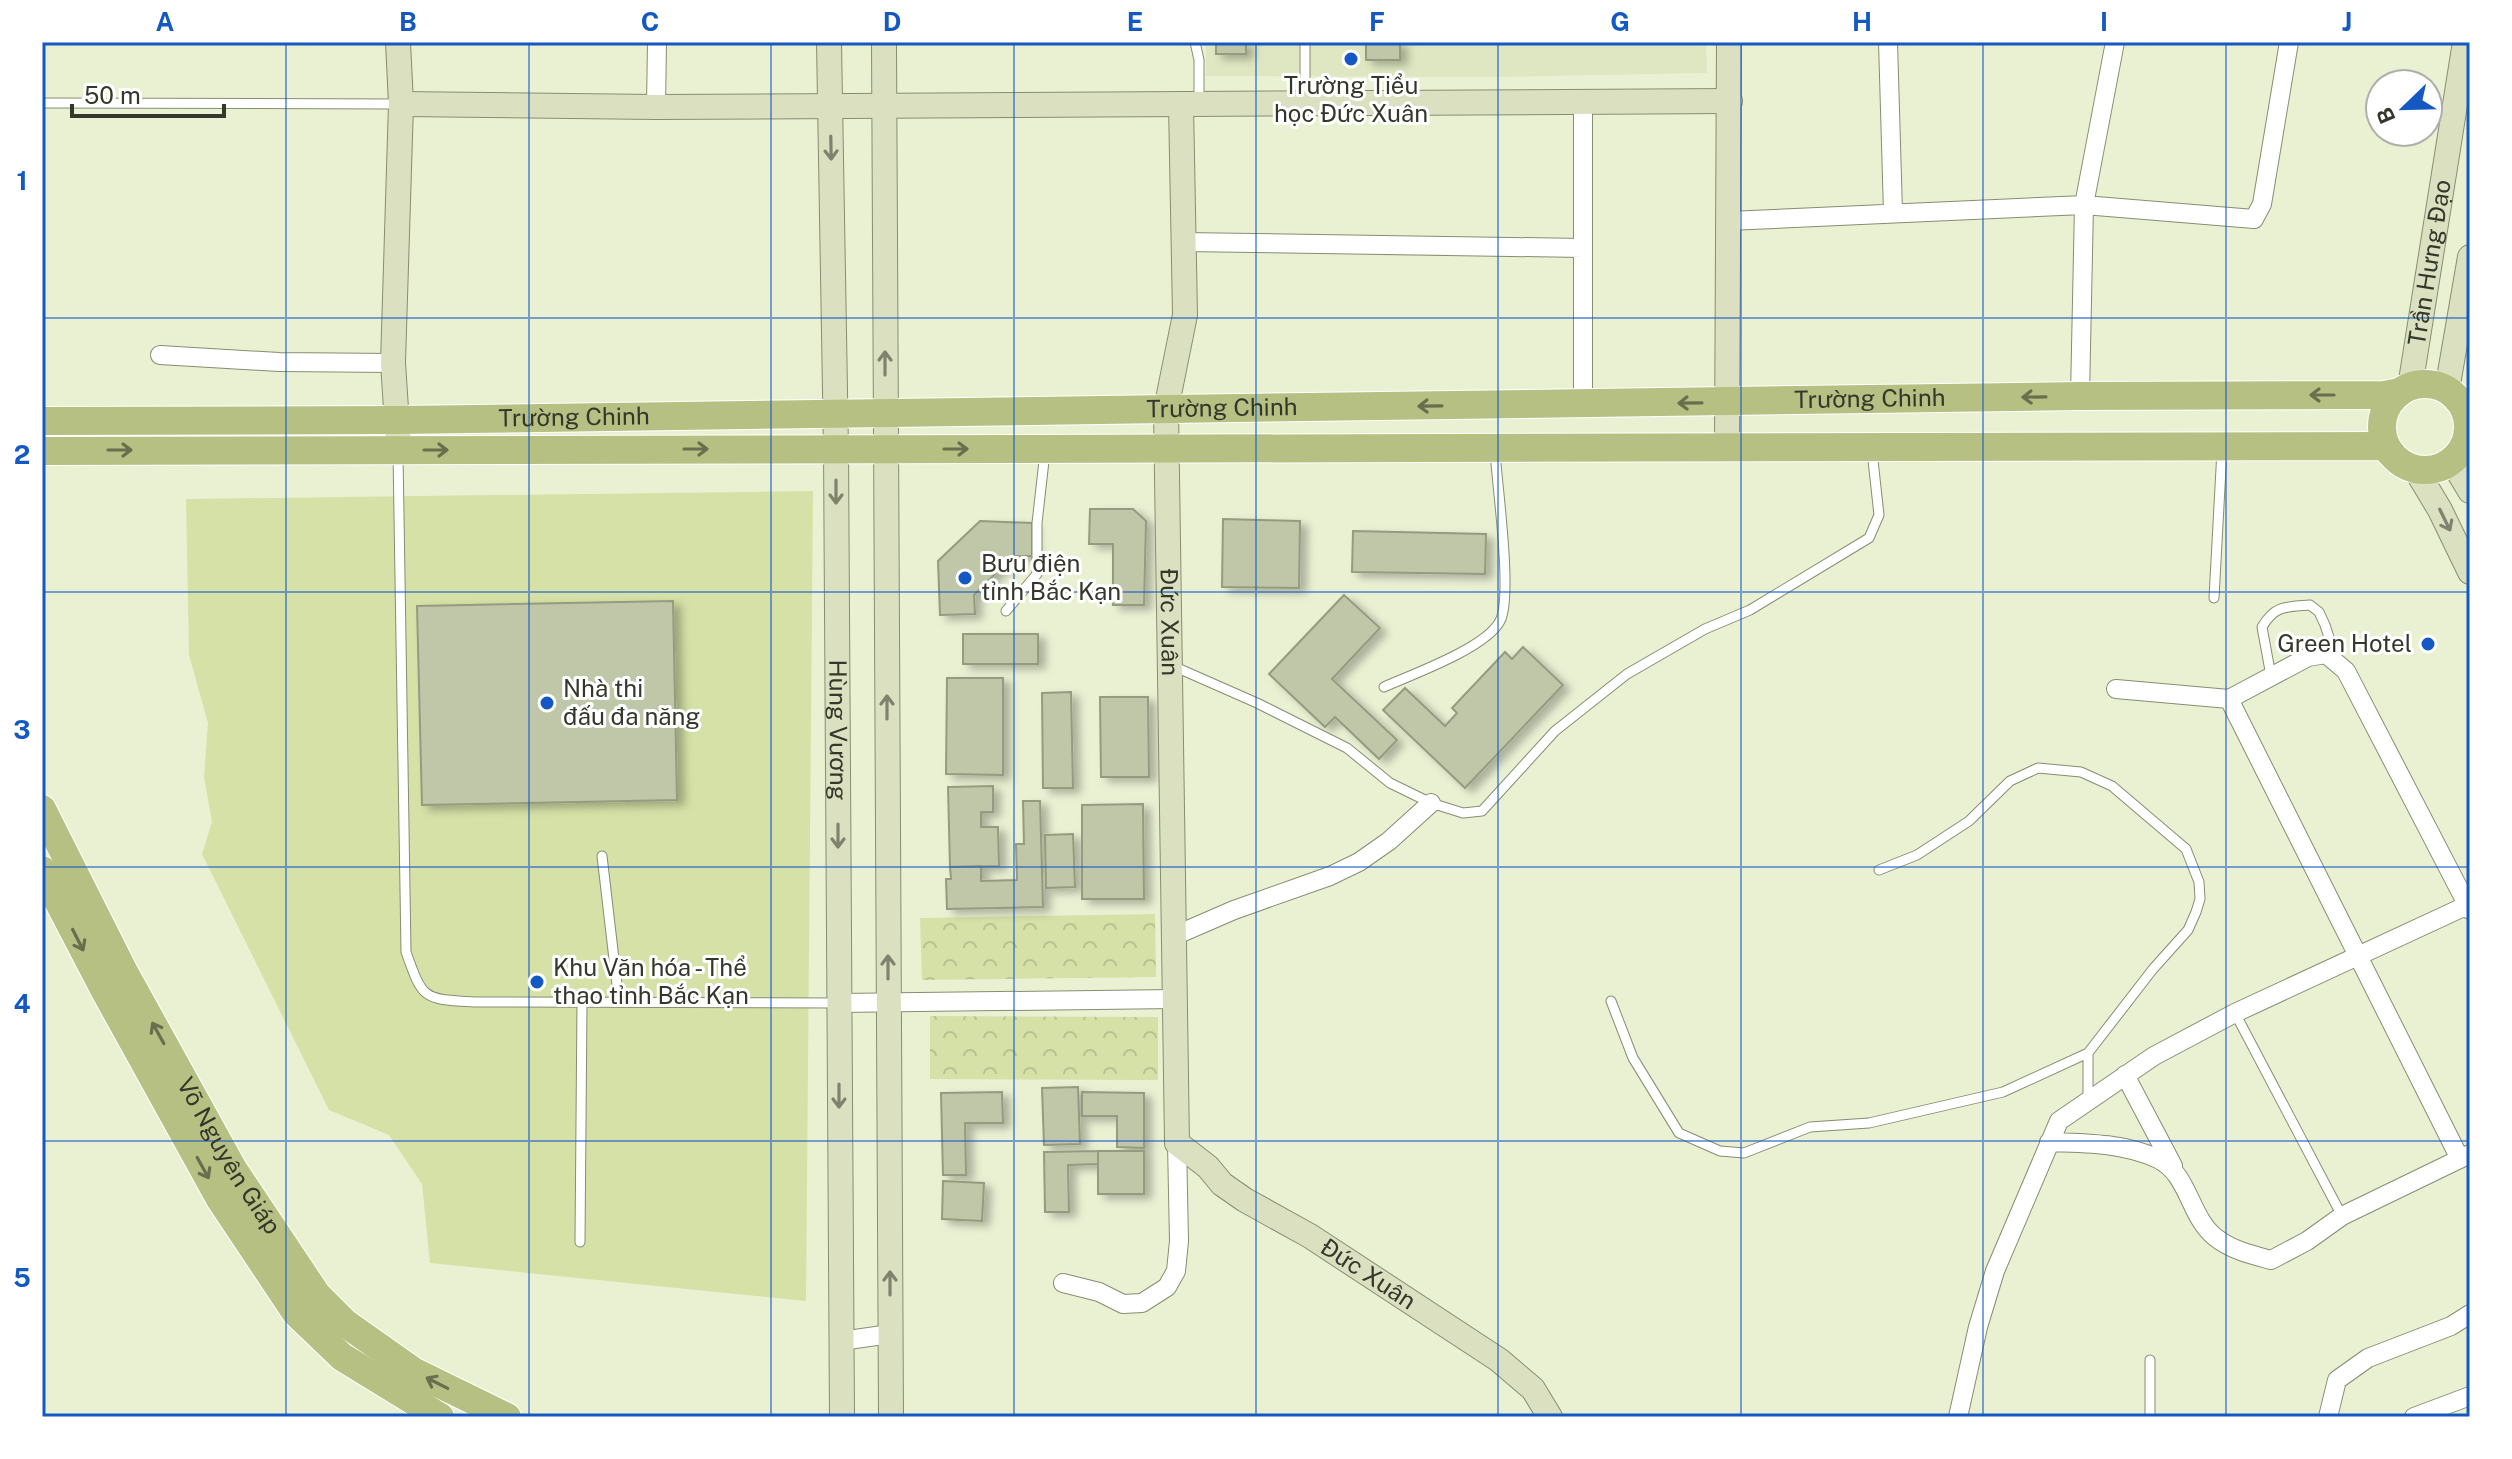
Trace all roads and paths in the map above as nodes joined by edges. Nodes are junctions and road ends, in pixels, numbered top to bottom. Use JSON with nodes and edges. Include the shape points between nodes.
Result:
{"nodes":[{"id":1,"x":398,"y":42,"type":"edge"},
{"id":2,"x":657,"y":42,"type":"edge"},
{"id":3,"x":829,"y":42,"type":"edge"},
{"id":4,"x":884,"y":42,"type":"edge"},
{"id":5,"x":1195,"y":42,"type":"edge"},
{"id":6,"x":1305,"y":42,"type":"edge"},
{"id":7,"x":1729,"y":42,"type":"edge"},
{"id":8,"x":1888,"y":42,"type":"edge"},
{"id":9,"x":2115,"y":42,"type":"edge"},
{"id":10,"x":2289,"y":42,"type":"edge"},
{"id":11,"x":2465,"y":42,"type":"edge"},
{"id":12,"x":1730,"y":101,"type":"junction"},
{"id":13,"x":1583,"y":102,"type":"junction"},
{"id":14,"x":42,"y":103,"type":"edge"},
{"id":15,"x":1305,"y":103,"type":"junction"},
{"id":16,"x":401,"y":104,"type":"junction"},
{"id":17,"x":1190,"y":104,"type":"junction"},
{"id":18,"x":830,"y":105,"type":"junction"},
{"id":19,"x":884,"y":105,"type":"junction"},
{"id":20,"x":656,"y":107,"type":"junction"},
{"id":21,"x":2084,"y":205,"type":"junction"},
{"id":22,"x":1893,"y":212,"type":"junction"},
{"id":23,"x":1728,"y":221,"type":"junction"},
{"id":24,"x":1183,"y":242,"type":"junction"},
{"id":25,"x":1583,"y":248,"type":"junction"},
{"id":26,"x":2470,"y":257,"type":"edge"},
{"id":27,"x":160,"y":355,"type":"dead end"},
{"id":28,"x":393,"y":363,"type":"junction"},
{"id":29,"x":2405,"y":389,"type":"junction"},
{"id":30,"x":2080,"y":396,"type":"junction"},
{"id":31,"x":2458,"y":396,"type":"edge"},
{"id":32,"x":1726,"y":402,"type":"junction"},
{"id":33,"x":1583,"y":404,"type":"junction"},
{"id":34,"x":1494,"y":406,"type":"junction"},
{"id":35,"x":1166,"y":409,"type":"junction"},
{"id":36,"x":885,"y":412,"type":"junction"},
{"id":37,"x":834,"y":413,"type":"junction"},
{"id":38,"x":398,"y":420,"type":"junction"},
{"id":39,"x":42,"y":421,"type":"edge"},
{"id":40,"x":1727,"y":447,"type":"junction"},
{"id":41,"x":1871,"y":447,"type":"junction"},
{"id":42,"x":2222,"y":447,"type":"junction"},
{"id":43,"x":1168,"y":448,"type":"junction"},
{"id":44,"x":1495,"y":448,"type":"junction"},
{"id":45,"x":836,"y":449,"type":"junction"},
{"id":46,"x":886,"y":449,"type":"junction"},
{"id":47,"x":1046,"y":449,"type":"junction"},
{"id":48,"x":398,"y":450,"type":"junction"},
{"id":49,"x":42,"y":451,"type":"edge"},
{"id":50,"x":2391,"y":453,"type":"junction"},
{"id":51,"x":2460,"y":459,"type":"edge"},
{"id":52,"x":2416,"y":470,"type":"junction"},
{"id":53,"x":2470,"y":491,"type":"edge"},
{"id":54,"x":2470,"y":572,"type":"edge"},
{"id":55,"x":2214,"y":598,"type":"dead end"},
{"id":56,"x":1006,"y":611,"type":"dead end"},
{"id":57,"x":2337,"y":661,"type":"junction"},
{"id":58,"x":1170,"y":664,"type":"junction"},
{"id":59,"x":2271,"y":676,"type":"junction"},
{"id":60,"x":1384,"y":687,"type":"dead end"},
{"id":61,"x":2116,"y":689,"type":"dead end"},
{"id":62,"x":2229,"y":699,"type":"junction"},
{"id":63,"x":1431,"y":803,"type":"junction"},
{"id":64,"x":42,"y":809,"type":"edge"},
{"id":65,"x":602,"y":856,"type":"dead end"},
{"id":66,"x":42,"y":870,"type":"edge"},
{"id":67,"x":1879,"y":870,"type":"dead end"},
{"id":68,"x":2469,"y":906,"type":"edge"},
{"id":69,"x":1174,"y":936,"type":"junction"},
{"id":70,"x":2357,"y":955,"type":"junction"},
{"id":71,"x":1175,"y":999,"type":"junction"},
{"id":72,"x":1611,"y":1001,"type":"dead end"},
{"id":73,"x":582,"y":1002,"type":"junction"},
{"id":74,"x":619,"y":1002,"type":"junction"},
{"id":75,"x":888,"y":1002,"type":"junction"},
{"id":76,"x":839,"y":1003,"type":"junction"},
{"id":77,"x":2235,"y":1013,"type":"junction"},
{"id":78,"x":2088,"y":1053,"type":"junction"},
{"id":79,"x":2125,"y":1075,"type":"junction"},
{"id":80,"x":2088,"y":1099,"type":"junction"},
{"id":81,"x":2049,"y":1142,"type":"junction"},
{"id":82,"x":1177,"y":1143,"type":"junction"},
{"id":83,"x":2465,"y":1157,"type":"edge"},
{"id":84,"x":2180,"y":1179,"type":"junction"},
{"id":85,"x":2342,"y":1216,"type":"junction"},
{"id":86,"x":580,"y":1242,"type":"dead end"},
{"id":87,"x":1063,"y":1283,"type":"dead end"},
{"id":88,"x":2470,"y":1314,"type":"edge"},
{"id":89,"x":890,"y":1334,"type":"junction"},
{"id":90,"x":841,"y":1341,"type":"junction"},
{"id":91,"x":2150,"y":1360,"type":"dead end"},
{"id":92,"x":2470,"y":1396,"type":"edge"},
{"id":93,"x":440,"y":1417,"type":"edge"},
{"id":94,"x":507,"y":1417,"type":"edge"},
{"id":95,"x":842,"y":1417,"type":"edge"},
{"id":96,"x":891,"y":1417,"type":"edge"},
{"id":97,"x":1550,"y":1417,"type":"edge"},
{"id":98,"x":1958,"y":1417,"type":"edge"},
{"id":99,"x":2150,"y":1417,"type":"edge"},
{"id":100,"x":2328,"y":1417,"type":"edge"},
{"id":101,"x":2414,"y":1417,"type":"edge"}],
"edges":[{"from":1,"to":16,"type":"street"},
{"from":2,"to":20,"type":"street"},
{"from":3,"to":18,"type":"street","name":"Hùng Vương"},
{"from":4,"to":19,"type":"street","name":"Hùng Vương"},
{"from":5,"to":17,"type":"lane","via":[[1199,60]]},
{"from":6,"to":15,"type":"lane"},
{"from":7,"to":12,"type":"street"},
{"from":8,"to":22,"type":"street"},
{"from":9,"to":21,"type":"street"},
{"from":10,"to":21,"type":"street","via":[[2262,204],[2254,219]]},
{"from":11,"to":29,"type":"street","name":"Trần Hưng Đạo"},
{"from":12,"to":13,"type":"street"},
{"from":12,"to":23,"type":"street"},
{"from":13,"to":15,"type":"street"},
{"from":13,"to":25,"type":"street"},
{"from":14,"to":16,"type":"lane"},
{"from":15,"to":17,"type":"street"},
{"from":16,"to":20,"type":"street"},
{"from":16,"to":28,"type":"street"},
{"from":17,"to":19,"type":"street"},
{"from":17,"to":24,"type":"street","name":"Đức Xuân"},
{"from":18,"to":19,"type":"street"},
{"from":18,"to":20,"type":"street"},
{"from":18,"to":37,"type":"street","name":"Hùng Vương","one_way":true},
{"from":36,"to":19,"type":"street","name":"Hùng Vương","one_way":true},
{"from":21,"to":22,"type":"street"},
{"from":21,"to":30,"type":"street"},
{"from":22,"to":23,"type":"street"},
{"from":23,"to":32,"type":"street"},
{"from":24,"to":25,"type":"street"},
{"from":24,"to":35,"type":"street","name":"Đức Xuân","via":[[1185,315]]},
{"from":25,"to":33,"type":"street"},
{"from":26,"to":31,"type":"street","name":"Trần Hưng Đạo"},
{"from":27,"to":28,"type":"street"},
{"from":28,"to":38,"type":"street"},
{"from":29,"to":30,"type":"main road","name":"Trường Chinh","one_way":true,"via":[[2369,395]]},
{"from":29,"to":31,"type":"main road","via":[[2429,384]]},
{"from":29,"to":50,"type":"main road","via":[[2384,416],[2383,435]]},
{"from":30,"to":32,"type":"main road","name":"Trường Chinh","one_way":true},
{"from":31,"to":51,"type":"main road","via":[[2468,427]]},
{"from":32,"to":33,"type":"main road","name":"Trường Chinh","one_way":true},
{"from":32,"to":40,"type":"street"},
{"from":33,"to":34,"type":"main road","name":"Trường Chinh"},
{"from":34,"to":35,"type":"main road","name":"Trường Chinh","one_way":true},
{"from":34,"to":44,"type":"main road"},
{"from":35,"to":36,"type":"main road","name":"Trường Chinh"},
{"from":35,"to":43,"type":"street","name":"Đức Xuân"},
{"from":36,"to":37,"type":"main road","name":"Trường Chinh"},
{"from":36,"to":46,"type":"street","name":"Hùng Vương"},
{"from":37,"to":38,"type":"main road","name":"Trường Chinh"},
{"from":37,"to":45,"type":"street","name":"Hùng Vương"},
{"from":38,"to":39,"type":"main road","name":"Trường Chinh"},
{"from":38,"to":48,"type":"street"},
{"from":40,"to":41,"type":"main road","name":"Trường Chinh"},
{"from":40,"to":44,"type":"main road","name":"Trường Chinh"},
{"from":41,"to":42,"type":"main road","name":"Trường Chinh"},
{"from":41,"to":63,"type":"lane","via":[[1879,515],[1869,538],[1750,610],[1627,674],[1555,731],[1482,811],[1463,813]]},
{"from":42,"to":50,"type":"main road","name":"Trường Chinh","via":[[2383,446]]},
{"from":42,"to":55,"type":"lane"},
{"from":43,"to":44,"type":"main road","name":"Trường Chinh"},
{"from":43,"to":47,"type":"main road","name":"Trường Chinh"},
{"from":43,"to":58,"type":"street","name":"Đức Xuân"},
{"from":44,"to":60,"type":"lane","via":[[1507,596],[1500,623],[1470,648]]},
{"from":45,"to":46,"type":"main road","name":"Trường Chinh"},
{"from":48,"to":45,"type":"main road","name":"Trường Chinh","one_way":true},
{"from":45,"to":76,"type":"street","name":"Hùng Vương","one_way":true},
{"from":46,"to":47,"type":"main road","name":"Trường Chinh","one_way":true},
{"from":75,"to":46,"type":"street","name":"Hùng Vương","one_way":true},
{"from":47,"to":56,"type":"lane","via":[[1037,574]]},
{"from":49,"to":48,"type":"main road","name":"Trường Chinh","one_way":true},
{"from":48,"to":73,"type":"lane","via":[[410,963],[418,986],[435,1000]]},
{"from":50,"to":52,"type":"main road"},
{"from":51,"to":52,"type":"main road","via":[[2429,471]]},
{"from":51,"to":53,"type":"street"},
{"from":52,"to":54,"type":"street","one_way":true},
{"from":57,"to":59,"type":"street","via":[[2326,654],[2308,657]]},
{"from":57,"to":59,"type":"lane","via":[[2319,612],[2310,605],[2282,607],[2270,613],[2262,627]]},
{"from":57,"to":68,"type":"street"},
{"from":58,"to":63,"type":"lane","via":[[1347,748],[1390,783]]},
{"from":58,"to":69,"type":"street","name":"Đức Xuân"},
{"from":59,"to":62,"type":"street"},
{"from":61,"to":62,"type":"street"},
{"from":62,"to":70,"type":"street"},
{"from":63,"to":69,"type":"street","via":[[1359,862]]},
{"from":94,"to":64,"type":"main road","name":"Võ Nguyên Giáp","one_way":true,"via":[[413,1371],[345,1323],[317,1295],[233,1169]]},
{"from":65,"to":74,"type":"lane"},
{"from":66,"to":93,"type":"main road","name":"Võ Nguyên Giáp","one_way":true,"via":[[220,1199],[296,1313],[342,1357]]},
{"from":67,"to":78,"type":"lane","via":[[1917,855],[1969,821],[2010,781],[2038,768],[2081,772],[2112,786],[2186,849],[2200,899],[2188,930]]},
{"from":68,"to":70,"type":"street"},
{"from":69,"to":71,"type":"street","name":"Đức Xuân"},
{"from":70,"to":77,"type":"street"},
{"from":70,"to":83,"type":"street"},
{"from":71,"to":75,"type":"street"},
{"from":71,"to":82,"type":"street","name":"Đức Xuân"},
{"from":72,"to":78,"type":"lane","via":[[1633,1058],[1679,1133],[1720,1151],[1744,1153],[1810,1127],[1869,1123],[2003,1092]]},
{"from":73,"to":74,"type":"lane"},
{"from":73,"to":86,"type":"lane"},
{"from":74,"to":76,"type":"lane"},
{"from":75,"to":76,"type":"street"},
{"from":89,"to":75,"type":"street","name":"Hùng Vương","one_way":true},
{"from":76,"to":90,"type":"street","name":"Hùng Vương","one_way":true},
{"from":77,"to":79,"type":"street"},
{"from":77,"to":85,"type":"lane"},
{"from":78,"to":80,"type":"lane"},
{"from":79,"to":80,"type":"street"},
{"from":79,"to":84,"type":"street"},
{"from":80,"to":81,"type":"street","via":[[2059,1121]]},
{"from":81,"to":84,"type":"street","via":[[2115,1145],[2160,1160]]},
{"from":81,"to":98,"type":"street","via":[[1995,1271]]},
{"from":82,"to":87,"type":"street","name":"Đức Xuân","via":[[1179,1241],[1176,1271],[1167,1287],[1142,1303],[1123,1304]]},
{"from":82,"to":97,"type":"street","name":"Đức Xuân","via":[[1245,1200],[1310,1236],[1499,1360],[1533,1389]]},
{"from":83,"to":85,"type":"street"},
{"from":84,"to":85,"type":"street","via":[[2214,1236],[2243,1253],[2271,1260]]},
{"from":88,"to":100,"type":"street","via":[[2368,1358],[2337,1380]]},
{"from":89,"to":90,"type":"street"},
{"from":89,"to":96,"type":"street","name":"Hùng Vương"},
{"from":90,"to":95,"type":"street","name":"Hùng Vương"},
{"from":91,"to":99,"type":"lane"},
{"from":92,"to":101,"type":"street"}]}
